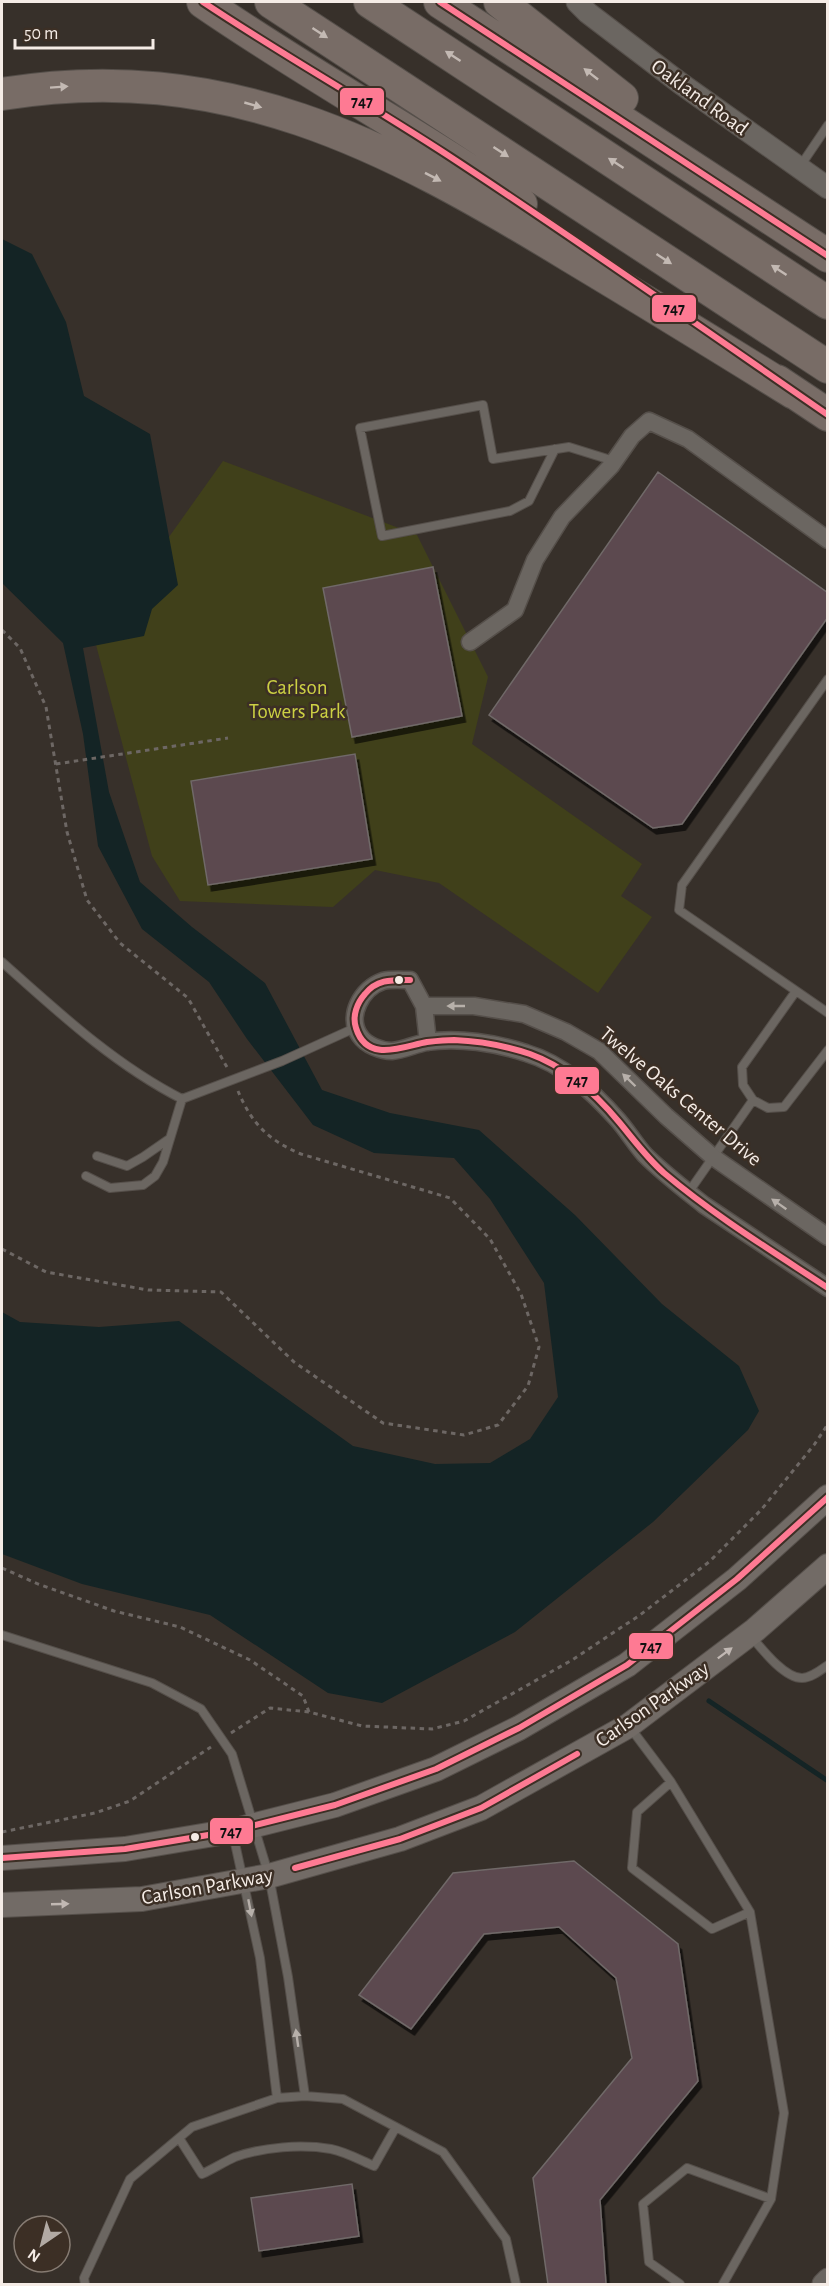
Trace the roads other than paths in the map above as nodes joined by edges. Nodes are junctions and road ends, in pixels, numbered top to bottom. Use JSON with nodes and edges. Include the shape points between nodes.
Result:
{"nodes":[{"id":1,"x":203,"y":2,"type":"edge"},
{"id":2,"x":271,"y":2,"type":"edge"},
{"id":3,"x":370,"y":2,"type":"edge"},
{"id":4,"x":440,"y":2,"type":"edge"},
{"id":5,"x":500,"y":2,"type":"edge"},
{"id":6,"x":577,"y":2,"type":"edge"},
{"id":7,"x":2,"y":94,"type":"edge"},
{"id":8,"x":828,"y":125,"type":"edge"},
{"id":9,"x":799,"y":168,"type":"junction"},
{"id":10,"x":828,"y":188,"type":"edge"},
{"id":11,"x":815,"y":248,"type":"edge"},
{"id":12,"x":828,"y":303,"type":"edge"},
{"id":13,"x":828,"y":368,"type":"edge"},
{"id":14,"x":794,"y":393,"type":"junction"},
{"id":15,"x":828,"y":415,"type":"edge"},
{"id":16,"x":555,"y":449,"type":"junction"},
{"id":17,"x":614,"y":461,"type":"junction"},
{"id":18,"x":828,"y":540,"type":"edge"},
{"id":19,"x":470,"y":642,"type":"dead end"},
{"id":20,"x":828,"y":679,"type":"edge"},
{"id":21,"x":2,"y":962,"type":"edge"},
{"id":22,"x":796,"y":991,"type":"junction"},
{"id":23,"x":424,"y":1006,"type":"junction"},
{"id":24,"x":828,"y":1013,"type":"edge"},
{"id":25,"x":357,"y":1027,"type":"junction"},
{"id":26,"x":428,"y":1042,"type":"junction"},
{"id":27,"x":828,"y":1050,"type":"edge"},
{"id":28,"x":182,"y":1099,"type":"junction"},
{"id":29,"x":753,"y":1100,"type":"junction"},
{"id":30,"x":169,"y":1139,"type":"junction"},
{"id":31,"x":97,"y":1156,"type":"dead end"},
{"id":32,"x":713,"y":1157,"type":"junction"},
{"id":33,"x":86,"y":1176,"type":"dead end"},
{"id":34,"x":688,"y":1193,"type":"junction"},
{"id":35,"x":828,"y":1237,"type":"edge"},
{"id":36,"x":828,"y":1288,"type":"edge"},
{"id":37,"x":828,"y":1497,"type":"edge"},
{"id":38,"x":828,"y":1566,"type":"edge"},
{"id":39,"x":2,"y":1635,"type":"edge"},
{"id":40,"x":750,"y":1635,"type":"junction"},
{"id":41,"x":828,"y":1665,"type":"edge"},
{"id":42,"x":628,"y":1726,"type":"junction"},
{"id":43,"x":671,"y":1782,"type":"junction"},
{"id":44,"x":244,"y":1828,"type":"junction"},
{"id":45,"x":2,"y":1857,"type":"edge"},
{"id":46,"x":269,"y":1876,"type":"junction"},
{"id":47,"x":244,"y":1880,"type":"junction"},
{"id":48,"x":2,"y":1905,"type":"edge"},
{"id":49,"x":750,"y":1912,"type":"junction"},
{"id":50,"x":305,"y":2096,"type":"junction"},
{"id":51,"x":277,"y":2098,"type":"junction"},
{"id":52,"x":396,"y":2127,"type":"junction"},
{"id":53,"x":179,"y":2138,"type":"junction"},
{"id":54,"x":771,"y":2199,"type":"junction"},
{"id":55,"x":828,"y":2279,"type":"edge"},
{"id":56,"x":85,"y":2284,"type":"edge"},
{"id":57,"x":516,"y":2284,"type":"edge"},
{"id":58,"x":681,"y":2284,"type":"edge"},
{"id":59,"x":723,"y":2284,"type":"edge"},
{"id":60,"x":823,"y":2284,"type":"edge"}],
"edges":[{"from":1,"to":14,"type":"highway","via":[[465,166]]},
{"from":2,"to":13,"type":"highway","one_way":true},
{"from":12,"to":3,"type":"highway","one_way":true},
{"from":4,"to":11,"type":"highway"},
{"from":11,"to":5,"type":"highway","one_way":true},
{"from":6,"to":9,"type":"street","name":"Oakland Road"},
{"from":7,"to":14,"type":"highway","one_way":true,"via":[[57,86],[137,86],[240,101],[319,124],[467,195]]},
{"from":8,"to":9,"type":"lane"},
{"from":9,"to":10,"type":"street","name":"Oakland Road"},
{"from":14,"to":15,"type":"highway"},
{"from":16,"to":16,"type":"lane","via":[[493,459],[483,405],[360,428],[382,536],[510,511],[529,501]]},
{"from":16,"to":17,"type":"lane","via":[[569,447]]},
{"from":17,"to":18,"type":"street","via":[[649,421],[688,439]]},
{"from":17,"to":19,"type":"street","via":[[562,517],[535,560],[515,610]]},
{"from":20,"to":22,"type":"lane","via":[[682,885],[679,910]]},
{"from":21,"to":28,"type":"lane","via":[[72,1025],[157,1086]]},
{"from":22,"to":24,"type":"lane"},
{"from":22,"to":29,"type":"lane","via":[[742,1067],[743,1085]]},
{"from":23,"to":25,"type":"street","via":[[410,980],[384,981],[368,988],[357,1005]]},
{"from":23,"to":26,"type":"street"},
{"from":32,"to":23,"type":"street","name":"Twelve Oaks Center Drive","one_way":true,"via":[[599,1051],[566,1032],[524,1014],[474,1006]]},
{"from":25,"to":26,"type":"street","via":[[360,1036],[372,1046],[391,1051]]},
{"from":25,"to":28,"type":"lane"},
{"from":26,"to":34,"type":"street","via":[[494,1045],[527,1053],[559,1068],[587,1088],[644,1153]]},
{"from":27,"to":29,"type":"lane","via":[[784,1107],[768,1108]]},
{"from":28,"to":30,"type":"lane"},
{"from":29,"to":32,"type":"lane"},
{"from":30,"to":31,"type":"lane","via":[[127,1166]]},
{"from":30,"to":33,"type":"lane","via":[[163,1162],[155,1176],[143,1185],[110,1188]]},
{"from":32,"to":34,"type":"lane"},
{"from":35,"to":32,"type":"street","name":"Twelve Oaks Center Drive","one_way":true},
{"from":34,"to":36,"type":"street"},
{"from":37,"to":44,"type":"main road","via":[[701,1608],[627,1665],[560,1705],[436,1769],[335,1805]]},
{"from":38,"to":40,"type":"main road","name":"Carlson Parkway"},
{"from":39,"to":44,"type":"lane","via":[[152,1683],[201,1709],[232,1754]]},
{"from":40,"to":41,"type":"lane","via":[[769,1657],[796,1678],[805,1678]]},
{"from":42,"to":40,"type":"main road","name":"Carlson Parkway","one_way":true},
{"from":42,"to":43,"type":"lane"},
{"from":42,"to":46,"type":"main road","name":"Carlson Parkway","via":[[481,1808],[400,1839]]},
{"from":43,"to":49,"type":"lane"},
{"from":43,"to":49,"type":"lane","via":[[637,1812],[632,1868],[712,1929]]},
{"from":44,"to":45,"type":"main road","via":[[125,1848]]},
{"from":44,"to":46,"type":"lane"},
{"from":44,"to":47,"type":"lane"},
{"from":46,"to":47,"type":"main road","name":"Carlson Parkway"},
{"from":50,"to":46,"type":"lane","one_way":true},
{"from":48,"to":47,"type":"main road","name":"Carlson Parkway","one_way":true,"via":[[142,1899]]},
{"from":47,"to":51,"type":"lane","one_way":true,"via":[[260,1958]]},
{"from":49,"to":54,"type":"lane","via":[[784,2113]]},
{"from":50,"to":51,"type":"lane"},
{"from":50,"to":52,"type":"lane","via":[[343,2099]]},
{"from":51,"to":53,"type":"lane","via":[[192,2127]]},
{"from":52,"to":53,"type":"lane","via":[[374,2166],[331,2149],[299,2147],[265,2149],[234,2157],[202,2174]]},
{"from":52,"to":57,"type":"lane","via":[[443,2152],[506,2239]]},
{"from":53,"to":56,"type":"lane","via":[[130,2179],[84,2278]]},
{"from":54,"to":58,"type":"lane","via":[[687,2168],[643,2204],[649,2262]]},
{"from":54,"to":59,"type":"lane"},
{"from":55,"to":60,"type":"street"}]}
